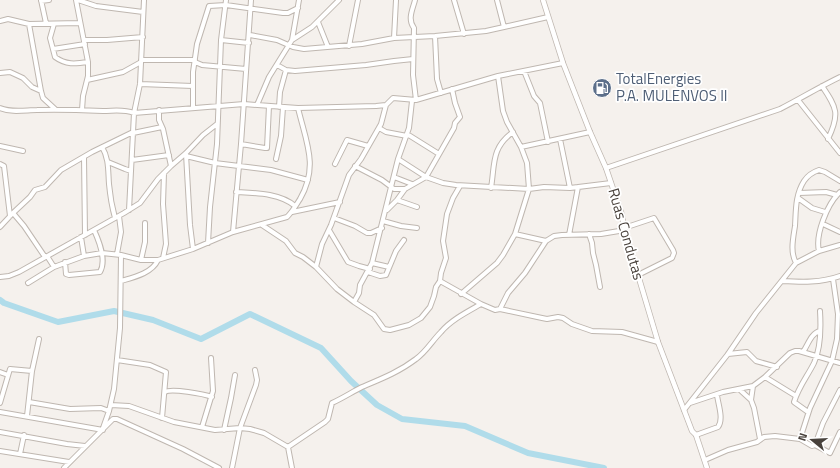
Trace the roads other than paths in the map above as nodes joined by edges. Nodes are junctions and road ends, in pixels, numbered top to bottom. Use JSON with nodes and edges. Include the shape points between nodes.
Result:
{"nodes":[{"id":1,"x":41,"y":0,"type":"edge"},
{"id":2,"x":49,"y":0,"type":"edge"},
{"id":3,"x":77,"y":0,"type":"edge"},
{"id":4,"x":97,"y":0,"type":"edge"},
{"id":5,"x":144,"y":0,"type":"edge"},
{"id":6,"x":226,"y":0,"type":"edge"},
{"id":7,"x":251,"y":0,"type":"edge"},
{"id":8,"x":299,"y":0,"type":"edge"},
{"id":9,"x":339,"y":0,"type":"edge"},
{"id":10,"x":358,"y":0,"type":"edge"},
{"id":11,"x":396,"y":0,"type":"edge"},
{"id":12,"x":415,"y":0,"type":"edge"},
{"id":13,"x":454,"y":0,"type":"edge"},
{"id":14,"x":497,"y":0,"type":"edge"},
{"id":15,"x":543,"y":0,"type":"edge"},
{"id":16,"x":226,"y":5,"type":"junction"},
{"id":17,"x":96,"y":6,"type":"junction"},
{"id":18,"x":298,"y":8,"type":"junction"},
{"id":19,"x":251,"y":9,"type":"junction"},
{"id":20,"x":143,"y":12,"type":"junction"},
{"id":21,"x":288,"y":13,"type":"junction"},
{"id":22,"x":548,"y":17,"type":"junction"},
{"id":23,"x":296,"y":18,"type":"junction"},
{"id":24,"x":0,"y":21,"type":"edge"},
{"id":25,"x":318,"y":22,"type":"junction"},
{"id":26,"x":46,"y":23,"type":"junction"},
{"id":27,"x":80,"y":23,"type":"junction"},
{"id":28,"x":29,"y":24,"type":"junction"},
{"id":29,"x":54,"y":24,"type":"junction"},
{"id":30,"x":504,"y":27,"type":"junction"},
{"id":31,"x":464,"y":34,"type":"junction"},
{"id":32,"x":250,"y":35,"type":"junction"},
{"id":33,"x":435,"y":36,"type":"junction"},
{"id":34,"x":143,"y":37,"type":"junction"},
{"id":35,"x":413,"y":37,"type":"junction"},
{"id":36,"x":394,"y":38,"type":"junction"},
{"id":37,"x":221,"y":40,"type":"junction"},
{"id":38,"x":292,"y":40,"type":"junction"},
{"id":39,"x":84,"y":42,"type":"junction"},
{"id":40,"x":249,"y":43,"type":"junction"},
{"id":41,"x":289,"y":45,"type":"junction"},
{"id":42,"x":349,"y":46,"type":"junction"},
{"id":43,"x":328,"y":47,"type":"junction"},
{"id":44,"x":53,"y":49,"type":"junction"},
{"id":45,"x":414,"y":59,"type":"junction"},
{"id":46,"x":141,"y":61,"type":"junction"},
{"id":47,"x":195,"y":61,"type":"junction"},
{"id":48,"x":88,"y":62,"type":"junction"},
{"id":49,"x":563,"y":63,"type":"junction"},
{"id":50,"x":277,"y":65,"type":"junction"},
{"id":51,"x":220,"y":66,"type":"junction"},
{"id":52,"x":246,"y":69,"type":"junction"},
{"id":53,"x":286,"y":70,"type":"junction"},
{"id":54,"x":524,"y":71,"type":"junction"},
{"id":55,"x":0,"y":73,"type":"edge"},
{"id":56,"x":498,"y":76,"type":"junction"},
{"id":57,"x":840,"y":77,"type":"edge"},
{"id":58,"x":87,"y":80,"type":"junction"},
{"id":59,"x":140,"y":84,"type":"junction"},
{"id":60,"x":193,"y":86,"type":"junction"},
{"id":61,"x":822,"y":86,"type":"junction"},
{"id":62,"x":452,"y":90,"type":"junction"},
{"id":63,"x":41,"y":91,"type":"junction"},
{"id":64,"x":441,"y":93,"type":"junction"},
{"id":65,"x":414,"y":100,"type":"junction"},
{"id":66,"x":798,"y":100,"type":"junction"},
{"id":67,"x":244,"y":104,"type":"junction"},
{"id":68,"x":257,"y":105,"type":"junction"},
{"id":69,"x":386,"y":105,"type":"junction"},
{"id":70,"x":269,"y":106,"type":"junction"},
{"id":71,"x":218,"y":107,"type":"junction"},
{"id":72,"x":281,"y":107,"type":"junction"},
{"id":73,"x":0,"y":108,"type":"edge"},
{"id":74,"x":193,"y":108,"type":"junction"},
{"id":75,"x":298,"y":108,"type":"junction"},
{"id":76,"x":838,"y":108,"type":"edge"},
{"id":77,"x":54,"y":110,"type":"junction"},
{"id":78,"x":82,"y":110,"type":"junction"},
{"id":79,"x":159,"y":110,"type":"junction"},
{"id":80,"x":134,"y":113,"type":"junction"},
{"id":81,"x":217,"y":124,"type":"junction"},
{"id":82,"x":162,"y":127,"type":"junction"},
{"id":83,"x":379,"y":128,"type":"junction"},
{"id":84,"x":133,"y":132,"type":"junction"},
{"id":85,"x":513,"y":132,"type":"junction"},
{"id":86,"x":590,"y":132,"type":"junction"},
{"id":87,"x":407,"y":135,"type":"junction"},
{"id":88,"x":560,"y":139,"type":"junction"},
{"id":89,"x":828,"y":139,"type":"junction"},
{"id":90,"x":548,"y":142,"type":"junction"},
{"id":91,"x":241,"y":144,"type":"junction"},
{"id":92,"x":0,"y":146,"type":"edge"},
{"id":93,"x":368,"y":146,"type":"junction"},
{"id":94,"x":102,"y":147,"type":"junction"},
{"id":95,"x":521,"y":147,"type":"junction"},
{"id":96,"x":23,"y":151,"type":"dead end"},
{"id":97,"x":839,"y":151,"type":"edge"},
{"id":98,"x":439,"y":154,"type":"junction"},
{"id":99,"x":169,"y":155,"type":"junction"},
{"id":100,"x":186,"y":155,"type":"junction"},
{"id":101,"x":84,"y":157,"type":"junction"},
{"id":102,"x":276,"y":159,"type":"dead end"},
{"id":103,"x":398,"y":159,"type":"junction"},
{"id":104,"x":132,"y":160,"type":"junction"},
{"id":105,"x":108,"y":162,"type":"junction"},
{"id":106,"x":215,"y":163,"type":"junction"},
{"id":107,"x":0,"y":164,"type":"edge"},
{"id":108,"x":335,"y":164,"type":"dead end"},
{"id":109,"x":171,"y":166,"type":"junction"},
{"id":110,"x":238,"y":166,"type":"junction"},
{"id":111,"x":355,"y":166,"type":"junction"},
{"id":112,"x":606,"y":168,"type":"junction"},
{"id":113,"x":131,"y":171,"type":"junction"},
{"id":114,"x":164,"y":172,"type":"junction"},
{"id":115,"x":426,"y":177,"type":"junction"},
{"id":116,"x":394,"y":178,"type":"junction"},
{"id":117,"x":308,"y":180,"type":"junction"},
{"id":118,"x":840,"y":181,"type":"edge"},
{"id":119,"x":611,"y":183,"type":"junction"},
{"id":120,"x":412,"y":184,"type":"junction"},
{"id":121,"x":390,"y":185,"type":"junction"},
{"id":122,"x":460,"y":186,"type":"junction"},
{"id":123,"x":578,"y":187,"type":"junction"},
{"id":124,"x":491,"y":188,"type":"junction"},
{"id":125,"x":570,"y":188,"type":"junction"},
{"id":126,"x":404,"y":189,"type":"junction"},
{"id":127,"x":529,"y":189,"type":"junction"},
{"id":128,"x":236,"y":192,"type":"junction"},
{"id":129,"x":799,"y":193,"type":"junction"},
{"id":130,"x":838,"y":193,"type":"edge"},
{"id":131,"x":798,"y":198,"type":"junction"},
{"id":132,"x":397,"y":200,"type":"junction"},
{"id":133,"x":340,"y":202,"type":"junction"},
{"id":134,"x":295,"y":206,"type":"junction"},
{"id":135,"x":417,"y":207,"type":"dead end"},
{"id":136,"x":129,"y":210,"type":"junction"},
{"id":137,"x":387,"y":210,"type":"junction"},
{"id":138,"x":292,"y":212,"type":"junction"},
{"id":139,"x":826,"y":212,"type":"junction"},
{"id":140,"x":11,"y":214,"type":"junction"},
{"id":141,"x":117,"y":217,"type":"junction"},
{"id":142,"x":334,"y":218,"type":"junction"},
{"id":143,"x":383,"y":221,"type":"junction"},
{"id":144,"x":145,"y":223,"type":"dead end"},
{"id":145,"x":823,"y":224,"type":"junction"},
{"id":146,"x":262,"y":225,"type":"junction"},
{"id":147,"x":0,"y":227,"type":"edge"},
{"id":148,"x":382,"y":228,"type":"junction"},
{"id":149,"x":416,"y":228,"type":"dead end"},
{"id":150,"x":625,"y":229,"type":"junction"},
{"id":151,"x":94,"y":230,"type":"junction"},
{"id":152,"x":329,"y":230,"type":"junction"},
{"id":153,"x":233,"y":232,"type":"junction"},
{"id":154,"x":840,"y":232,"type":"edge"},
{"id":155,"x":515,"y":234,"type":"junction"},
{"id":156,"x":569,"y":234,"type":"junction"},
{"id":157,"x":589,"y":234,"type":"junction"},
{"id":158,"x":83,"y":236,"type":"junction"},
{"id":159,"x":404,"y":240,"type":"dead end"},
{"id":160,"x":546,"y":241,"type":"junction"},
{"id":161,"x":208,"y":243,"type":"junction"},
{"id":162,"x":840,"y":245,"type":"edge"},
{"id":163,"x":193,"y":249,"type":"junction"},
{"id":164,"x":819,"y":252,"type":"junction"},
{"id":165,"x":102,"y":253,"type":"junction"},
{"id":166,"x":119,"y":255,"type":"junction"},
{"id":167,"x":46,"y":256,"type":"junction"},
{"id":168,"x":84,"y":256,"type":"junction"},
{"id":169,"x":161,"y":259,"type":"junction"},
{"id":170,"x":141,"y":260,"type":"junction"},
{"id":171,"x":65,"y":262,"type":"junction"},
{"id":172,"x":372,"y":263,"type":"junction"},
{"id":173,"x":796,"y":263,"type":"junction"},
{"id":174,"x":54,"y":266,"type":"junction"},
{"id":175,"x":316,"y":267,"type":"junction"},
{"id":176,"x":389,"y":267,"type":"junction"},
{"id":177,"x":369,"y":270,"type":"junction"},
{"id":178,"x":638,"y":275,"type":"junction"},
{"id":179,"x":840,"y":276,"type":"edge"},
{"id":180,"x":0,"y":277,"type":"edge"},
{"id":181,"x":833,"y":279,"type":"junction"},
{"id":182,"x":121,"y":281,"type":"junction"},
{"id":183,"x":440,"y":281,"type":"junction"},
{"id":184,"x":782,"y":281,"type":"junction"},
{"id":185,"x":28,"y":283,"type":"dead end"},
{"id":186,"x":600,"y":287,"type":"dead end"},
{"id":187,"x":461,"y":294,"type":"junction"},
{"id":188,"x":354,"y":302,"type":"junction"},
{"id":189,"x":481,"y":304,"type":"junction"},
{"id":190,"x":500,"y":309,"type":"junction"},
{"id":191,"x":820,"y":311,"type":"dead end"},
{"id":192,"x":839,"y":313,"type":"edge"},
{"id":193,"x":820,"y":330,"type":"junction"},
{"id":194,"x":39,"y":339,"type":"dead end"},
{"id":195,"x":658,"y":342,"type":"junction"},
{"id":196,"x":803,"y":352,"type":"junction"},
{"id":197,"x":728,"y":354,"type":"junction"},
{"id":198,"x":816,"y":356,"type":"junction"},
{"id":199,"x":212,"y":358,"type":"dead end"},
{"id":200,"x":117,"y":360,"type":"junction"},
{"id":201,"x":832,"y":362,"type":"junction"},
{"id":202,"x":840,"y":363,"type":"edge"},
{"id":203,"x":777,"y":367,"type":"junction"},
{"id":204,"x":255,"y":370,"type":"dead end"},
{"id":205,"x":32,"y":371,"type":"junction"},
{"id":206,"x":0,"y":372,"type":"edge"},
{"id":207,"x":8,"y":375,"type":"junction"},
{"id":208,"x":235,"y":375,"type":"dead end"},
{"id":209,"x":765,"y":377,"type":"junction"},
{"id":210,"x":753,"y":386,"type":"junction"},
{"id":211,"x":739,"y":389,"type":"junction"},
{"id":212,"x":840,"y":390,"type":"edge"},
{"id":213,"x":167,"y":391,"type":"junction"},
{"id":214,"x":213,"y":391,"type":"junction"},
{"id":215,"x":207,"y":395,"type":"junction"},
{"id":216,"x":717,"y":395,"type":"junction"},
{"id":217,"x":796,"y":396,"type":"junction"},
{"id":218,"x":212,"y":397,"type":"junction"},
{"id":219,"x":751,"y":400,"type":"junction"},
{"id":220,"x":29,"y":402,"type":"junction"},
{"id":221,"x":0,"y":403,"type":"edge"},
{"id":222,"x":690,"y":404,"type":"junction"},
{"id":223,"x":111,"y":405,"type":"junction"},
{"id":224,"x":684,"y":410,"type":"junction"},
{"id":225,"x":109,"y":411,"type":"junction"},
{"id":226,"x":0,"y":412,"type":"edge"},
{"id":227,"x":808,"y":412,"type":"junction"},
{"id":228,"x":27,"y":416,"type":"junction"},
{"id":229,"x":162,"y":418,"type":"junction"},
{"id":230,"x":202,"y":427,"type":"junction"},
{"id":231,"x":240,"y":428,"type":"junction"},
{"id":232,"x":102,"y":430,"type":"junction"},
{"id":233,"x":224,"y":430,"type":"junction"},
{"id":234,"x":0,"y":432,"type":"edge"},
{"id":235,"x":840,"y":433,"type":"edge"},
{"id":236,"x":696,"y":435,"type":"junction"},
{"id":237,"x":24,"y":436,"type":"junction"},
{"id":238,"x":760,"y":439,"type":"junction"},
{"id":239,"x":800,"y":439,"type":"junction"},
{"id":240,"x":815,"y":445,"type":"junction"},
{"id":241,"x":86,"y":446,"type":"junction"},
{"id":242,"x":288,"y":447,"type":"junction"},
{"id":243,"x":0,"y":451,"type":"edge"},
{"id":244,"x":20,"y":454,"type":"junction"},
{"id":245,"x":704,"y":460,"type":"junction"},
{"id":246,"x":69,"y":462,"type":"junction"},
{"id":247,"x":64,"y":468,"type":"edge"},
{"id":248,"x":219,"y":468,"type":"edge"},
{"id":249,"x":232,"y":468,"type":"edge"},
{"id":250,"x":292,"y":468,"type":"edge"},
{"id":251,"x":707,"y":468,"type":"edge"}],
"edges":[{"from":1,"to":2,"type":"street"},
{"from":1,"to":26,"type":"street"},
{"from":3,"to":17,"type":"street"},
{"from":3,"to":27,"type":"street"},
{"from":4,"to":17,"type":"street"},
{"from":5,"to":20,"type":"street"},
{"from":6,"to":16,"type":"street"},
{"from":7,"to":19,"type":"street"},
{"from":8,"to":18,"type":"street"},
{"from":9,"to":25,"type":"street"},
{"from":10,"to":42,"type":"street"},
{"from":11,"to":36,"type":"street"},
{"from":12,"to":35,"type":"street","via":[[411,16]]},
{"from":13,"to":31,"type":"street"},
{"from":14,"to":30,"type":"street"},
{"from":15,"to":22,"type":"street","name":"Ruas Condutas"},
{"from":16,"to":19,"type":"street"},
{"from":16,"to":37,"type":"street"},
{"from":16,"to":47,"type":"street","via":[[211,5],[208,8],[197,44]]},
{"from":17,"to":20,"type":"street"},
{"from":18,"to":21,"type":"street"},
{"from":18,"to":23,"type":"street"},
{"from":19,"to":21,"type":"street"},
{"from":19,"to":32,"type":"street"},
{"from":20,"to":34,"type":"street"},
{"from":21,"to":23,"type":"street"},
{"from":22,"to":30,"type":"street"},
{"from":22,"to":49,"type":"street","name":"Ruas Condutas"},
{"from":23,"to":38,"type":"street"},
{"from":24,"to":28,"type":"street","via":[[8,19]]},
{"from":25,"to":38,"type":"street"},
{"from":25,"to":43,"type":"street"},
{"from":26,"to":28,"type":"street"},
{"from":26,"to":29,"type":"street"},
{"from":27,"to":29,"type":"street"},
{"from":27,"to":39,"type":"street"},
{"from":28,"to":63,"type":"street"},
{"from":29,"to":44,"type":"street","via":[[50,38]]},
{"from":30,"to":31,"type":"street"},
{"from":31,"to":33,"type":"street"},
{"from":32,"to":40,"type":"street"},
{"from":32,"to":41,"type":"street"},
{"from":33,"to":35,"type":"street"},
{"from":33,"to":64,"type":"street","via":[[437,79]]},
{"from":34,"to":39,"type":"street"},
{"from":34,"to":46,"type":"street"},
{"from":35,"to":36,"type":"street"},
{"from":35,"to":45,"type":"street"},
{"from":36,"to":42,"type":"street"},
{"from":37,"to":40,"type":"street"},
{"from":37,"to":51,"type":"street"},
{"from":38,"to":41,"type":"street"},
{"from":39,"to":44,"type":"street"},
{"from":39,"to":48,"type":"street"},
{"from":40,"to":52,"type":"street"},
{"from":41,"to":43,"type":"street","via":[[304,50]]},
{"from":41,"to":50,"type":"street"},
{"from":42,"to":43,"type":"street"},
{"from":44,"to":48,"type":"street","via":[[55,57],[63,62]]},
{"from":45,"to":53,"type":"street"},
{"from":45,"to":65,"type":"street"},
{"from":46,"to":47,"type":"street"},
{"from":46,"to":58,"type":"street","via":[[123,72]]},
{"from":46,"to":59,"type":"street"},
{"from":47,"to":51,"type":"street","via":[[202,65]]},
{"from":47,"to":60,"type":"street"},
{"from":48,"to":58,"type":"street"},
{"from":49,"to":54,"type":"street"},
{"from":49,"to":86,"type":"street","name":"Ruas Condutas"},
{"from":50,"to":53,"type":"street"},
{"from":50,"to":68,"type":"street"},
{"from":51,"to":52,"type":"street"},
{"from":51,"to":71,"type":"street"},
{"from":52,"to":67,"type":"street"},
{"from":53,"to":72,"type":"street","via":[[280,92]]},
{"from":54,"to":56,"type":"street"},
{"from":54,"to":90,"type":"street","via":[[532,92],[540,103]]},
{"from":55,"to":63,"type":"street","via":[[10,72]]},
{"from":56,"to":62,"type":"street"},
{"from":56,"to":85,"type":"street","via":[[503,111]]},
{"from":57,"to":61,"type":"street"},
{"from":58,"to":78,"type":"street","via":[[82,96]]},
{"from":59,"to":60,"type":"street"},
{"from":59,"to":80,"type":"street"},
{"from":60,"to":74,"type":"street"},
{"from":61,"to":66,"type":"street"},
{"from":61,"to":76,"type":"street"},
{"from":62,"to":64,"type":"street"},
{"from":62,"to":98,"type":"street","via":[[460,117]]},
{"from":63,"to":77,"type":"street","via":[[43,98]]},
{"from":64,"to":65,"type":"street"},
{"from":65,"to":69,"type":"street","via":[[393,98]]},
{"from":65,"to":87,"type":"street"},
{"from":66,"to":89,"type":"street"},
{"from":66,"to":112,"type":"street"},
{"from":67,"to":68,"type":"street"},
{"from":67,"to":71,"type":"street"},
{"from":67,"to":91,"type":"street"},
{"from":68,"to":70,"type":"street"},
{"from":69,"to":75,"type":"street"},
{"from":69,"to":83,"type":"street","via":[[384,119]]},
{"from":70,"to":72,"type":"street"},
{"from":70,"to":91,"type":"street","via":[[266,148]]},
{"from":71,"to":74,"type":"street"},
{"from":71,"to":81,"type":"street"},
{"from":72,"to":75,"type":"street"},
{"from":72,"to":102,"type":"street"},
{"from":73,"to":77,"type":"street"},
{"from":74,"to":79,"type":"street"},
{"from":75,"to":117,"type":"street","via":[[310,164]]},
{"from":76,"to":89,"type":"street","via":[[835,126]]},
{"from":77,"to":78,"type":"street"},
{"from":78,"to":80,"type":"street","via":[[120,110]]},
{"from":79,"to":80,"type":"street"},
{"from":79,"to":82,"type":"street"},
{"from":80,"to":84,"type":"street"},
{"from":81,"to":100,"type":"street","via":[[203,135]]},
{"from":81,"to":106,"type":"street"},
{"from":82,"to":84,"type":"street"},
{"from":82,"to":99,"type":"street"},
{"from":83,"to":87,"type":"street","via":[[386,132]]},
{"from":83,"to":93,"type":"street"},
{"from":84,"to":94,"type":"street"},
{"from":84,"to":104,"type":"street"},
{"from":85,"to":95,"type":"street"},
{"from":85,"to":124,"type":"street","via":[[503,139],[497,150]]},
{"from":86,"to":88,"type":"street"},
{"from":86,"to":112,"type":"street","name":"Ruas Condutas"},
{"from":87,"to":98,"type":"street"},
{"from":87,"to":103,"type":"street"},
{"from":88,"to":90,"type":"street"},
{"from":88,"to":125,"type":"street"},
{"from":89,"to":97,"type":"street"},
{"from":90,"to":95,"type":"street"},
{"from":91,"to":110,"type":"street"},
{"from":92,"to":96,"type":"street"},
{"from":93,"to":108,"type":"street","via":[[347,140]]},
{"from":93,"to":111,"type":"street"},
{"from":94,"to":101,"type":"street"},
{"from":94,"to":105,"type":"street"},
{"from":95,"to":127,"type":"street","via":[[527,163]]},
{"from":98,"to":115,"type":"street"},
{"from":99,"to":104,"type":"street"},
{"from":99,"to":109,"type":"street"},
{"from":100,"to":106,"type":"street"},
{"from":100,"to":109,"type":"street"},
{"from":100,"to":163,"type":"street"},
{"from":101,"to":140,"type":"street","via":[[61,170],[42,188],[35,190]]},
{"from":101,"to":158,"type":"street"},
{"from":103,"to":115,"type":"street"},
{"from":103,"to":116,"type":"street"},
{"from":104,"to":113,"type":"street"},
{"from":105,"to":113,"type":"street"},
{"from":105,"to":141,"type":"street","via":[[111,200]]},
{"from":106,"to":110,"type":"street"},
{"from":106,"to":161,"type":"street"},
{"from":107,"to":140,"type":"street","via":[[4,166]]},
{"from":109,"to":114,"type":"street"},
{"from":110,"to":117,"type":"street","via":[[272,170]]},
{"from":110,"to":128,"type":"street"},
{"from":111,"to":121,"type":"street"},
{"from":111,"to":133,"type":"street","via":[[349,175]]},
{"from":112,"to":119,"type":"street","name":"Ruas Condutas"},
{"from":113,"to":136,"type":"street"},
{"from":114,"to":136,"type":"street","via":[[140,203]]},
{"from":114,"to":169,"type":"street","via":[[166,244]]},
{"from":115,"to":120,"type":"street"},
{"from":115,"to":122,"type":"street"},
{"from":116,"to":120,"type":"street"},
{"from":116,"to":121,"type":"street"},
{"from":117,"to":134,"type":"street"},
{"from":118,"to":129,"type":"street","via":[[819,170],[805,179]]},
{"from":119,"to":123,"type":"street"},
{"from":119,"to":150,"type":"street","name":"Ruas Condutas"},
{"from":120,"to":126,"type":"street"},
{"from":121,"to":126,"type":"street","via":[[396,190]]},
{"from":121,"to":137,"type":"street"},
{"from":122,"to":124,"type":"street"},
{"from":122,"to":183,"type":"street","via":[[452,198],[447,214],[443,241],[446,258]]},
{"from":123,"to":125,"type":"street"},
{"from":123,"to":156,"type":"street"},
{"from":124,"to":127,"type":"street"},
{"from":125,"to":127,"type":"street"},
{"from":126,"to":132,"type":"street"},
{"from":127,"to":155,"type":"street"},
{"from":128,"to":134,"type":"street","via":[[274,196]]},
{"from":128,"to":153,"type":"street"},
{"from":129,"to":130,"type":"street"},
{"from":129,"to":131,"type":"street"},
{"from":130,"to":139,"type":"street"},
{"from":131,"to":139,"type":"street","via":[[812,208]]},
{"from":131,"to":173,"type":"street","via":[[792,251]]},
{"from":132,"to":135,"type":"street"},
{"from":132,"to":137,"type":"street"},
{"from":133,"to":138,"type":"street"},
{"from":133,"to":142,"type":"street"},
{"from":134,"to":138,"type":"street"},
{"from":136,"to":141,"type":"street"},
{"from":137,"to":143,"type":"street"},
{"from":138,"to":146,"type":"street","via":[[284,218]]},
{"from":139,"to":145,"type":"street"},
{"from":140,"to":147,"type":"street"},
{"from":140,"to":167,"type":"street","via":[[24,226]]},
{"from":141,"to":151,"type":"street"},
{"from":141,"to":166,"type":"street","via":[[121,232]]},
{"from":142,"to":148,"type":"street","via":[[367,233]]},
{"from":142,"to":152,"type":"street"},
{"from":143,"to":148,"type":"street"},
{"from":143,"to":149,"type":"street"},
{"from":144,"to":170,"type":"street","via":[[145,242]]},
{"from":145,"to":154,"type":"street"},
{"from":145,"to":164,"type":"street","via":[[817,241]]},
{"from":146,"to":153,"type":"street"},
{"from":146,"to":175,"type":"street","via":[[286,241],[292,251]]},
{"from":148,"to":172,"type":"street"},
{"from":150,"to":157,"type":"street"},
{"from":150,"to":178,"type":"street","name":"Ruas Condutas"},
{"from":150,"to":178,"type":"street","via":[[654,218],[674,253],[672,258]]},
{"from":151,"to":158,"type":"street"},
{"from":151,"to":165,"type":"street"},
{"from":152,"to":175,"type":"street"},
{"from":152,"to":177,"type":"street","via":[[348,262]]},
{"from":153,"to":161,"type":"street"},
{"from":155,"to":160,"type":"street"},
{"from":155,"to":187,"type":"street","via":[[497,263]]},
{"from":156,"to":157,"type":"street"},
{"from":156,"to":160,"type":"street"},
{"from":157,"to":186,"type":"street"},
{"from":158,"to":167,"type":"street"},
{"from":158,"to":168,"type":"street"},
{"from":159,"to":176,"type":"street"},
{"from":160,"to":190,"type":"street","via":[[508,293]]},
{"from":161,"to":163,"type":"street"},
{"from":162,"to":164,"type":"street"},
{"from":163,"to":169,"type":"street"},
{"from":164,"to":173,"type":"street"},
{"from":165,"to":166,"type":"street"},
{"from":165,"to":168,"type":"street"},
{"from":165,"to":171,"type":"street","via":[[102,266],[98,273],[67,275]]},
{"from":166,"to":170,"type":"street"},
{"from":166,"to":182,"type":"street"},
{"from":167,"to":174,"type":"street"},
{"from":167,"to":180,"type":"street","via":[[19,272]]},
{"from":168,"to":171,"type":"street"},
{"from":169,"to":170,"type":"street"},
{"from":169,"to":182,"type":"street","via":[[144,273]]},
{"from":171,"to":174,"type":"street"},
{"from":172,"to":176,"type":"street"},
{"from":172,"to":177,"type":"street"},
{"from":173,"to":184,"type":"street"},
{"from":174,"to":185,"type":"street"},
{"from":175,"to":188,"type":"street"},
{"from":176,"to":177,"type":"street","via":[[386,275],[382,276]]},
{"from":177,"to":188,"type":"street"},
{"from":178,"to":195,"type":"street","name":"Ruas Condutas"},
{"from":179,"to":181,"type":"street"},
{"from":181,"to":184,"type":"street","via":[[811,282]]},
{"from":181,"to":192,"type":"street"},
{"from":182,"to":200,"type":"street"},
{"from":183,"to":187,"type":"street"},
{"from":183,"to":188,"type":"street","via":[[424,315],[405,327],[384,329],[374,315]]},
{"from":184,"to":197,"type":"street"},
{"from":187,"to":189,"type":"street"},
{"from":189,"to":190,"type":"street","via":[[495,310]]},
{"from":189,"to":242,"type":"street","via":[[446,327],[418,358],[406,366],[332,403],[325,422]]},
{"from":190,"to":195,"type":"street","via":[[547,319],[563,318],[592,331],[622,332]]},
{"from":191,"to":193,"type":"street"},
{"from":192,"to":201,"type":"street"},
{"from":193,"to":196,"type":"street","via":[[812,336]]},
{"from":193,"to":198,"type":"street"},
{"from":194,"to":205,"type":"street"},
{"from":195,"to":224,"type":"street","name":"Ruas Condutas"},
{"from":196,"to":198,"type":"street"},
{"from":196,"to":203,"type":"street","via":[[790,353]]},
{"from":197,"to":203,"type":"street","via":[[747,352],[756,361]]},
{"from":197,"to":222,"type":"street"},
{"from":198,"to":201,"type":"street"},
{"from":198,"to":217,"type":"street"},
{"from":199,"to":214,"type":"street"},
{"from":200,"to":213,"type":"street","via":[[150,365],[165,371]]},
{"from":200,"to":223,"type":"street"},
{"from":201,"to":202,"type":"street"},
{"from":201,"to":227,"type":"street"},
{"from":203,"to":209,"type":"street"},
{"from":204,"to":231,"type":"street","via":[[256,385]]},
{"from":205,"to":207,"type":"street","via":[[11,368]]},
{"from":205,"to":220,"type":"street"},
{"from":206,"to":207,"type":"street"},
{"from":207,"to":221,"type":"street"},
{"from":208,"to":233,"type":"street"},
{"from":209,"to":210,"type":"street"},
{"from":209,"to":217,"type":"street"},
{"from":210,"to":211,"type":"street"},
{"from":210,"to":219,"type":"street"},
{"from":211,"to":216,"type":"street"},
{"from":211,"to":219,"type":"street"},
{"from":212,"to":240,"type":"street"},
{"from":213,"to":215,"type":"street"},
{"from":213,"to":229,"type":"street"},
{"from":214,"to":215,"type":"street"},
{"from":214,"to":218,"type":"street"},
{"from":215,"to":218,"type":"street"},
{"from":216,"to":222,"type":"street"},
{"from":216,"to":236,"type":"street","via":[[720,424]]},
{"from":217,"to":227,"type":"street","via":[[795,404]]},
{"from":218,"to":230,"type":"street"},
{"from":219,"to":238,"type":"street"},
{"from":220,"to":225,"type":"street","via":[[70,409],[101,408]]},
{"from":220,"to":228,"type":"street"},
{"from":222,"to":224,"type":"street"},
{"from":223,"to":225,"type":"street"},
{"from":223,"to":229,"type":"street","via":[[129,406]]},
{"from":224,"to":236,"type":"street","name":"Ruas Condutas"},
{"from":225,"to":232,"type":"street"},
{"from":226,"to":228,"type":"street"},
{"from":227,"to":239,"type":"street"},
{"from":228,"to":232,"type":"street"},
{"from":229,"to":230,"type":"street"},
{"from":230,"to":233,"type":"street"},
{"from":231,"to":233,"type":"street"},
{"from":231,"to":242,"type":"street","via":[[264,434]]},
{"from":231,"to":249,"type":"street"},
{"from":232,"to":241,"type":"street"},
{"from":232,"to":248,"type":"street","via":[[117,419]]},
{"from":234,"to":237,"type":"street"},
{"from":235,"to":240,"type":"street","via":[[831,452]]},
{"from":236,"to":245,"type":"street","name":"Ruas Condutas"},
{"from":237,"to":241,"type":"street"},
{"from":237,"to":244,"type":"street"},
{"from":238,"to":239,"type":"street","via":[[775,436]]},
{"from":238,"to":245,"type":"street"},
{"from":239,"to":240,"type":"street","via":[[812,446]]},
{"from":241,"to":246,"type":"street"},
{"from":242,"to":250,"type":"street"},
{"from":243,"to":244,"type":"street"},
{"from":244,"to":246,"type":"street"},
{"from":245,"to":251,"type":"street","name":"Ruas Condutas"},
{"from":246,"to":247,"type":"street"}]}
